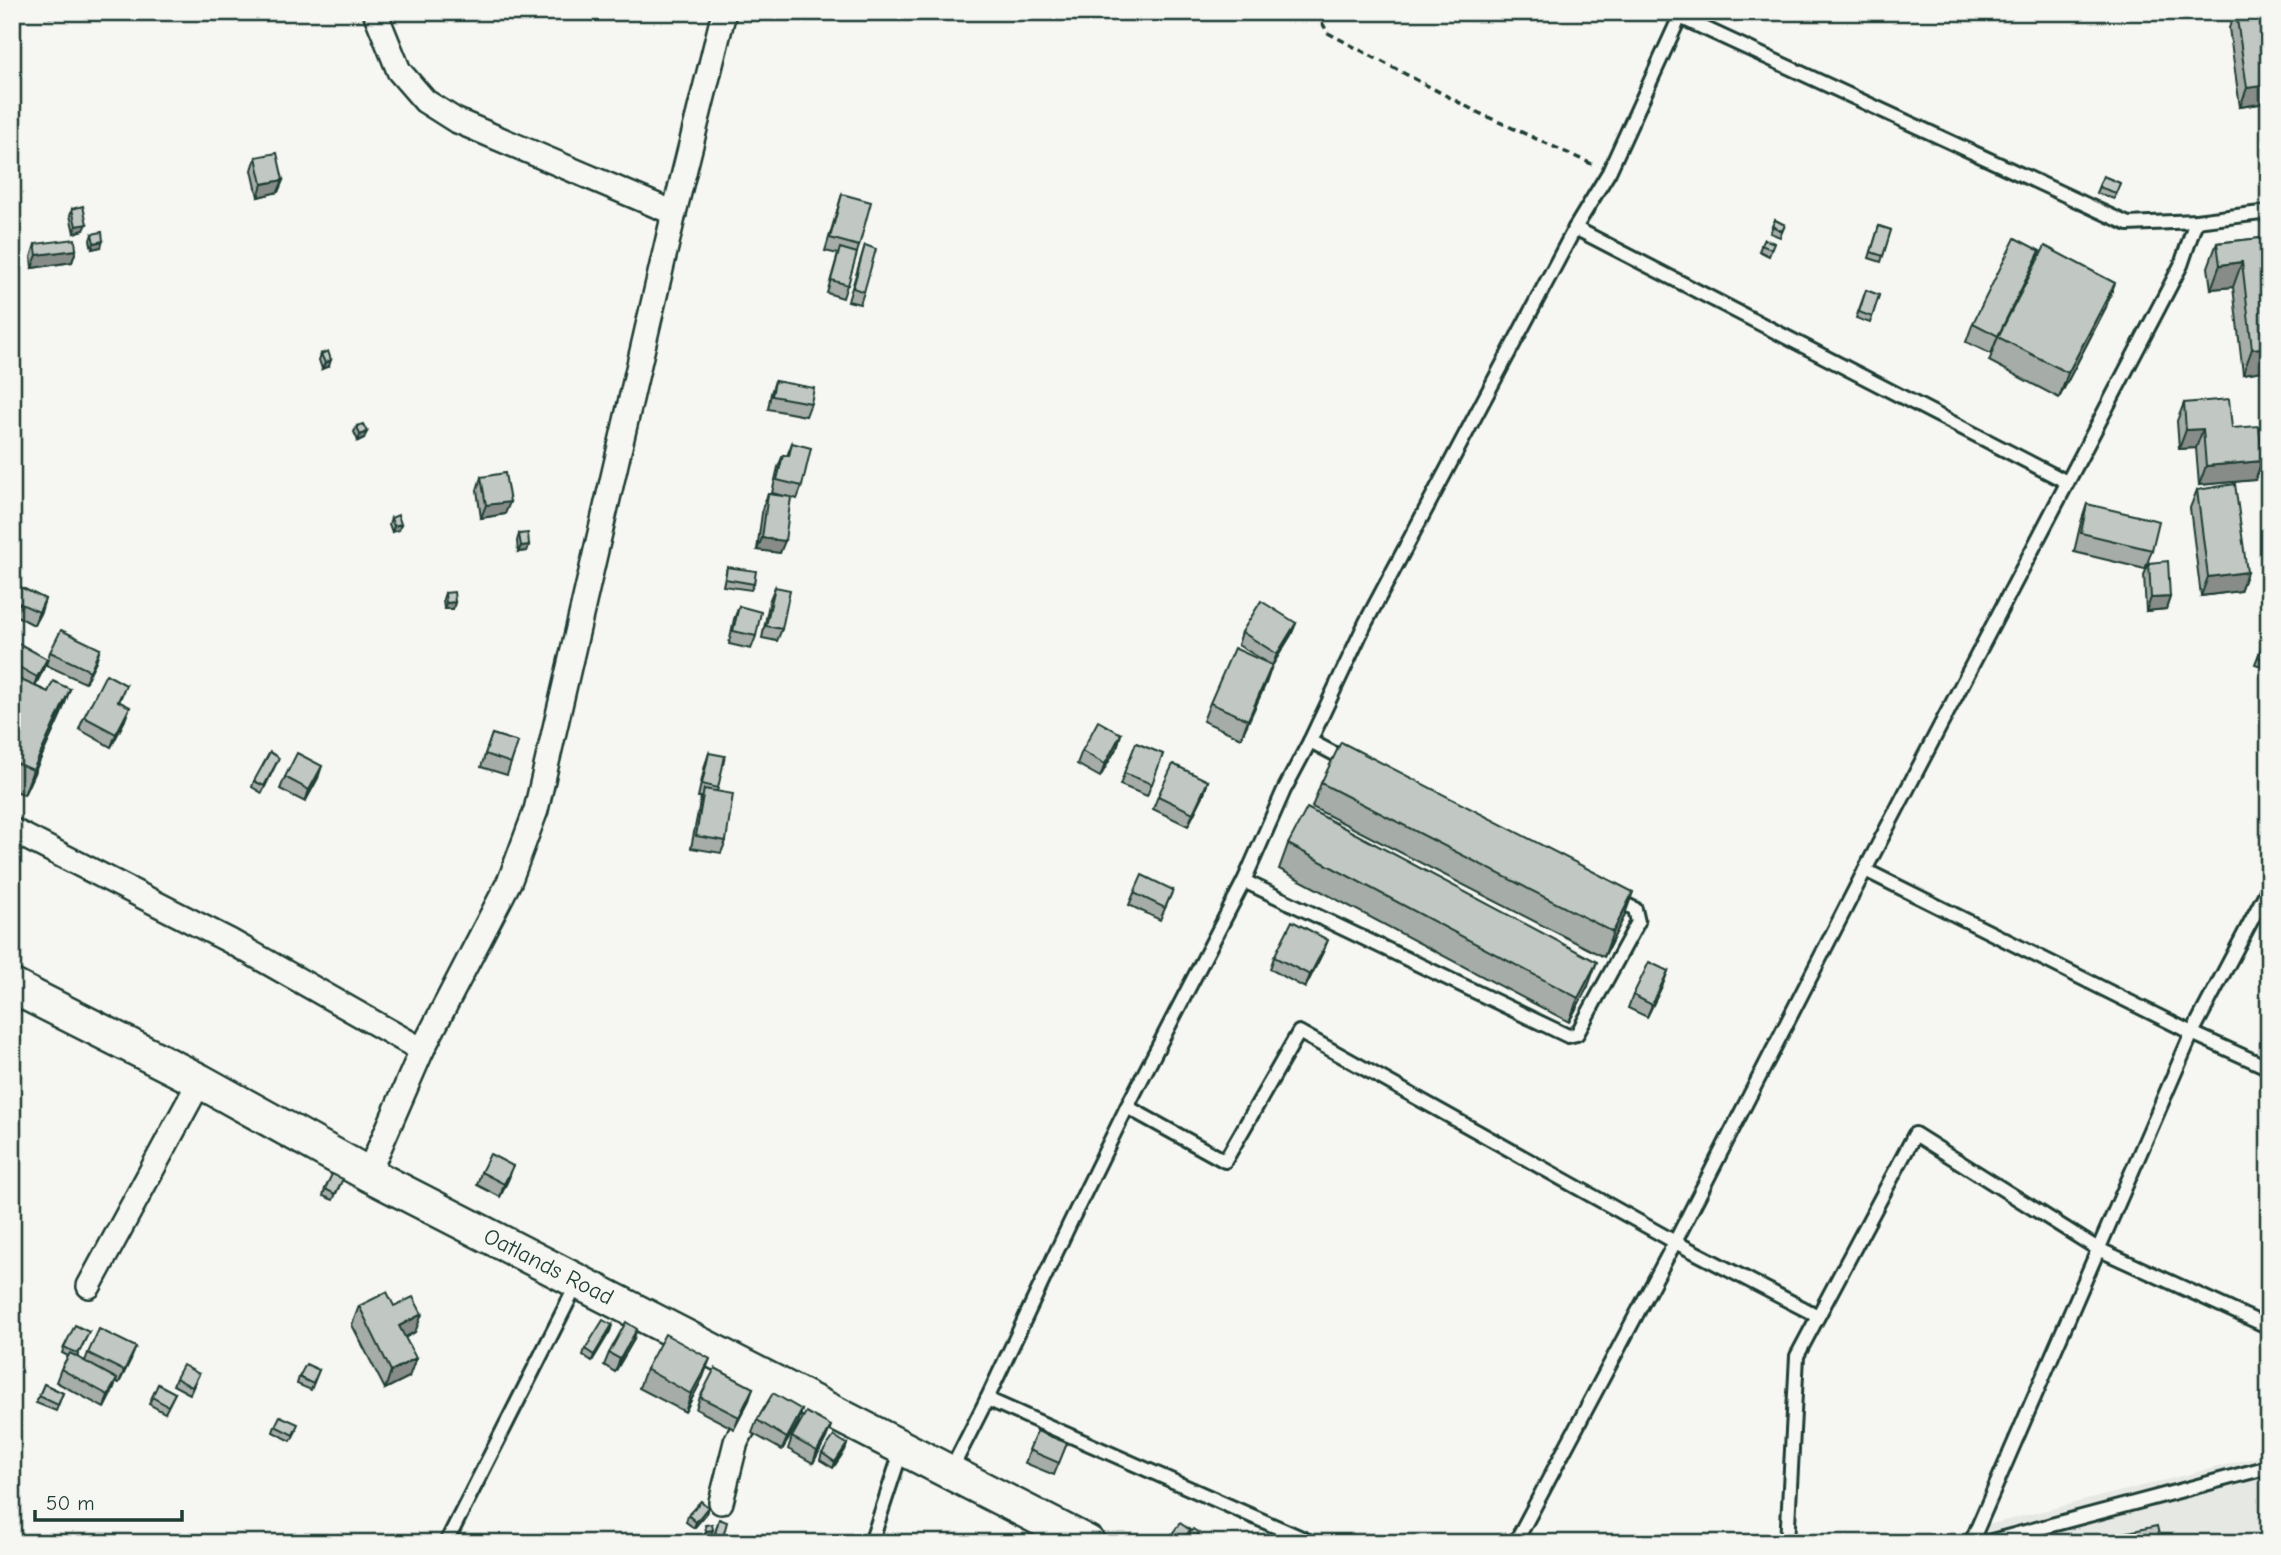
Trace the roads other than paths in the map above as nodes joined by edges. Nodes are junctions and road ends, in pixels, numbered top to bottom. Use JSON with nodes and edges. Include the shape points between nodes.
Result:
{"nodes":[{"id":1,"x":375,"y":12,"type":"edge"},
{"id":2,"x":724,"y":12,"type":"edge"},
{"id":3,"x":1681,"y":15,"type":"edge"},
{"id":4,"x":2269,"y":212,"type":"edge"},
{"id":5,"x":674,"y":213,"type":"junction"},
{"id":6,"x":2196,"y":221,"type":"junction"},
{"id":7,"x":1575,"y":228,"type":"junction"},
{"id":8,"x":2067,"y":482,"type":"junction"},
{"id":9,"x":1310,"y":741,"type":"junction"},
{"id":10,"x":1358,"y":766,"type":"edge"},
{"id":11,"x":12,"y":830,"type":"edge"},
{"id":12,"x":1865,"y":870,"type":"junction"},
{"id":13,"x":1244,"y":881,"type":"junction"},
{"id":14,"x":2269,"y":887,"type":"edge"},
{"id":15,"x":1599,"y":891,"type":"edge"},
{"id":16,"x":12,"y":986,"type":"edge"},
{"id":17,"x":2192,"y":1033,"type":"junction"},
{"id":18,"x":422,"y":1050,"type":"junction"},
{"id":19,"x":2269,"y":1068,"type":"edge"},
{"id":20,"x":200,"y":1082,"type":"junction"},
{"id":21,"x":1127,"y":1107,"type":"junction"},
{"id":22,"x":368,"y":1174,"type":"junction"},
{"id":23,"x":1675,"y":1242,"type":"junction"},
{"id":24,"x":2098,"y":1250,"type":"junction"},
{"id":25,"x":579,"y":1282,"type":"junction"},
{"id":26,"x":89,"y":1286,"type":"dead end"},
{"id":27,"x":1818,"y":1316,"type":"junction"},
{"id":28,"x":2269,"y":1327,"type":"edge"},
{"id":29,"x":769,"y":1381,"type":"junction"},
{"id":30,"x":988,"y":1399,"type":"junction"},
{"id":31,"x":902,"y":1449,"type":"junction"},
{"id":32,"x":2269,"y":1467,"type":"edge"},
{"id":33,"x":949,"y":1473,"type":"junction"},
{"id":34,"x":720,"y":1503,"type":"dead end"},
{"id":35,"x":446,"y":1543,"type":"edge"},
{"id":36,"x":872,"y":1543,"type":"edge"},
{"id":37,"x":1088,"y":1543,"type":"edge"},
{"id":38,"x":1313,"y":1543,"type":"edge"},
{"id":39,"x":1515,"y":1543,"type":"edge"},
{"id":40,"x":1787,"y":1543,"type":"edge"},
{"id":41,"x":1971,"y":1543,"type":"edge"},
{"id":42,"x":1984,"y":1543,"type":"edge"}],
"edges":[{"from":1,"to":5,"type":"street","via":[[399,71],[425,101],[455,120]]},
{"from":2,"to":5,"type":"street"},
{"from":3,"to":6,"type":"lane","via":[[2128,223]]},
{"from":3,"to":7,"type":"lane","via":[[1609,172]]},
{"from":4,"to":6,"type":"lane"},
{"from":5,"to":18,"type":"street","via":[[536,810],[509,880]]},
{"from":6,"to":8,"type":"lane","via":[[2181,265]]},
{"from":7,"to":8,"type":"lane"},
{"from":7,"to":9,"type":"lane","via":[[1366,622]]},
{"from":8,"to":12,"type":"lane"},
{"from":9,"to":10,"type":"lane"},
{"from":9,"to":13,"type":"lane"},
{"from":11,"to":18,"type":"street","via":[[230,941]]},
{"from":12,"to":17,"type":"lane"},
{"from":12,"to":23,"type":"lane"},
{"from":13,"to":15,"type":"lane","via":[[1568,1036],[1577,1034],[1638,922],[1636,909]]},
{"from":13,"to":21,"type":"lane"},
{"from":14,"to":17,"type":"lane"},
{"from":16,"to":20,"type":"street","name":"Oatlands Road"},
{"from":17,"to":19,"type":"lane"},
{"from":17,"to":24,"type":"lane"},
{"from":18,"to":22,"type":"street"},
{"from":20,"to":22,"type":"street","name":"Oatlands Road"},
{"from":20,"to":26,"type":"street"},
{"from":21,"to":23,"type":"lane","via":[[1225,1161],[1299,1032]]},
{"from":21,"to":30,"type":"lane"},
{"from":22,"to":25,"type":"street","name":"Oatlands Road"},
{"from":23,"to":27,"type":"lane"},
{"from":23,"to":39,"type":"lane"},
{"from":24,"to":27,"type":"lane","via":[[1915,1134]]},
{"from":24,"to":28,"type":"lane"},
{"from":24,"to":41,"type":"lane"},
{"from":25,"to":29,"type":"street","name":"Oatlands Road"},
{"from":25,"to":35,"type":"lane"},
{"from":27,"to":40,"type":"lane","via":[[1797,1356]]},
{"from":29,"to":31,"type":"street","name":"Oatlands Road"},
{"from":29,"to":34,"type":"street","via":[[736,1442]]},
{"from":30,"to":33,"type":"lane"},
{"from":30,"to":38,"type":"lane"},
{"from":31,"to":33,"type":"street","name":"Oatlands Road"},
{"from":31,"to":36,"type":"lane"},
{"from":32,"to":42,"type":"lane"},
{"from":33,"to":37,"type":"street","name":"Oatlands Road"}]}
